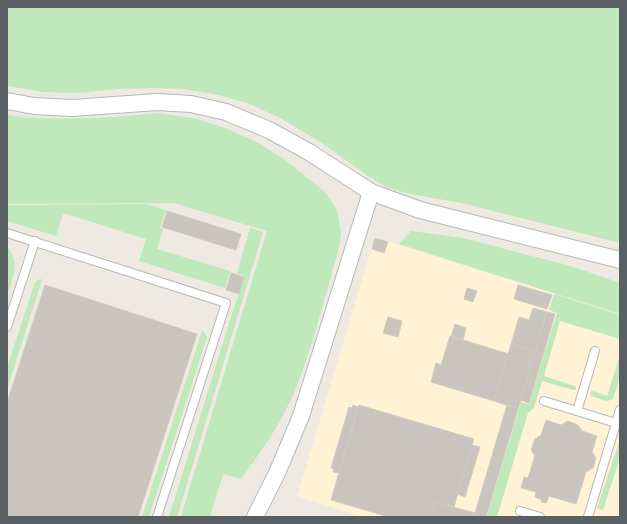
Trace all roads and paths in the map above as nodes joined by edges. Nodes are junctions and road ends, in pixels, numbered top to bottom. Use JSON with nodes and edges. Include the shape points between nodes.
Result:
{"nodes":[{"id":1,"x":7,"y":101,"type":"edge"},
{"id":2,"x":371,"y":192,"type":"junction"},
{"id":3,"x":7,"y":233,"type":"edge"},
{"id":4,"x":35,"y":241,"type":"junction"},
{"id":5,"x":620,"y":260,"type":"edge"},
{"id":6,"x":7,"y":327,"type":"edge"},
{"id":7,"x":595,"y":351,"type":"dead end"},
{"id":8,"x":544,"y":401,"type":"dead end"},
{"id":9,"x":620,"y":410,"type":"edge"},
{"id":10,"x":577,"y":411,"type":"junction"},
{"id":11,"x":616,"y":423,"type":"junction"},
{"id":12,"x":520,"y":511,"type":"dead end"},
{"id":13,"x":157,"y":517,"type":"edge"},
{"id":14,"x":255,"y":517,"type":"edge"},
{"id":15,"x":540,"y":517,"type":"edge"},
{"id":16,"x":588,"y":517,"type":"edge"}],
"edges":[{"from":1,"to":2,"type":"street","via":[[34,106],[72,108],[157,102],[191,104],[226,112],[269,130],[309,152]]},
{"from":2,"to":5,"type":"street","via":[[420,210]]},
{"from":2,"to":14,"type":"street","via":[[301,416]]},
{"from":3,"to":4,"type":"lane"},
{"from":4,"to":6,"type":"lane"},
{"from":4,"to":13,"type":"lane","via":[[226,303]]},
{"from":7,"to":10,"type":"lane"},
{"from":8,"to":10,"type":"lane"},
{"from":9,"to":11,"type":"lane"},
{"from":10,"to":11,"type":"lane"},
{"from":11,"to":16,"type":"lane"},
{"from":12,"to":15,"type":"lane"}]}
